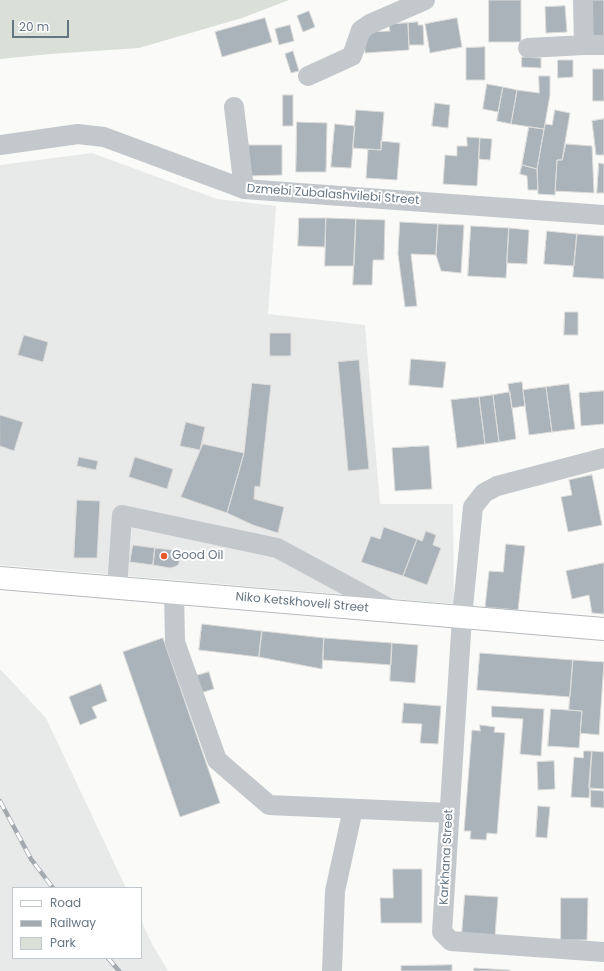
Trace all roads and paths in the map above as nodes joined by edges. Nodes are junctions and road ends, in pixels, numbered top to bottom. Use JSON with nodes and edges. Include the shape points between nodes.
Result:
{"nodes":[{"id":1,"x":425,"y":0,"type":"edge"},
{"id":2,"x":583,"y":0,"type":"edge"},
{"id":3,"x":584,"y":45,"type":"junction"},
{"id":4,"x":604,"y":46,"type":"edge"},
{"id":5,"x":528,"y":48,"type":"dead end"},
{"id":6,"x":308,"y":76,"type":"dead end"},
{"id":7,"x":234,"y":107,"type":"dead end"},
{"id":8,"x":0,"y":145,"type":"edge"},
{"id":9,"x":244,"y":189,"type":"junction"},
{"id":10,"x":604,"y":215,"type":"edge"},
{"id":11,"x":604,"y":458,"type":"edge"},
{"id":12,"x":0,"y":578,"type":"edge"},
{"id":13,"x":117,"y":588,"type":"junction"},
{"id":14,"x":174,"y":592,"type":"junction"},
{"id":15,"x":395,"y":612,"type":"junction"},
{"id":16,"x":462,"y":617,"type":"junction"},
{"id":17,"x":604,"y":629,"type":"edge"},
{"id":18,"x":353,"y":809,"type":"junction"},
{"id":19,"x":450,"y":813,"type":"junction"},
{"id":20,"x":604,"y":952,"type":"edge"},
{"id":21,"x":332,"y":971,"type":"edge"}],
"edges":[{"from":1,"to":6,"type":"street","via":[[370,24],[361,30],[352,56]]},
{"from":2,"to":3,"type":"street"},
{"from":3,"to":4,"type":"street"},
{"from":3,"to":5,"type":"street"},
{"from":7,"to":9,"type":"street"},
{"from":8,"to":9,"type":"street","name":"Dzmebi Zubalashvilebi Street","via":[[78,134],[104,137]]},
{"from":9,"to":10,"type":"street","name":"Dzmebi Zubalashvilebi Street"},
{"from":11,"to":16,"type":"street","name":"Karkhana Street","via":[[497,486],[484,493],[473,506]]},
{"from":12,"to":13,"type":"main road","name":"Niko Ketskhoveli Street"},
{"from":13,"to":14,"type":"main road","name":"Niko Ketskhoveli Street"},
{"from":13,"to":15,"type":"street","via":[[122,515],[277,548]]},
{"from":14,"to":15,"type":"main road","name":"Niko Ketskhoveli Street"},
{"from":14,"to":18,"type":"street","via":[[174,642],[217,760],[269,805]]},
{"from":15,"to":16,"type":"main road","name":"Niko Ketskhoveli Street"},
{"from":16,"to":17,"type":"main road","name":"Niko Ketskhoveli Street"},
{"from":16,"to":19,"type":"street","name":"Karkhana Street"},
{"from":18,"to":19,"type":"street"},
{"from":18,"to":21,"type":"street","via":[[335,891]]},
{"from":19,"to":20,"type":"street","name":"Karkhana Street","via":[[442,932],[451,941]]}]}
